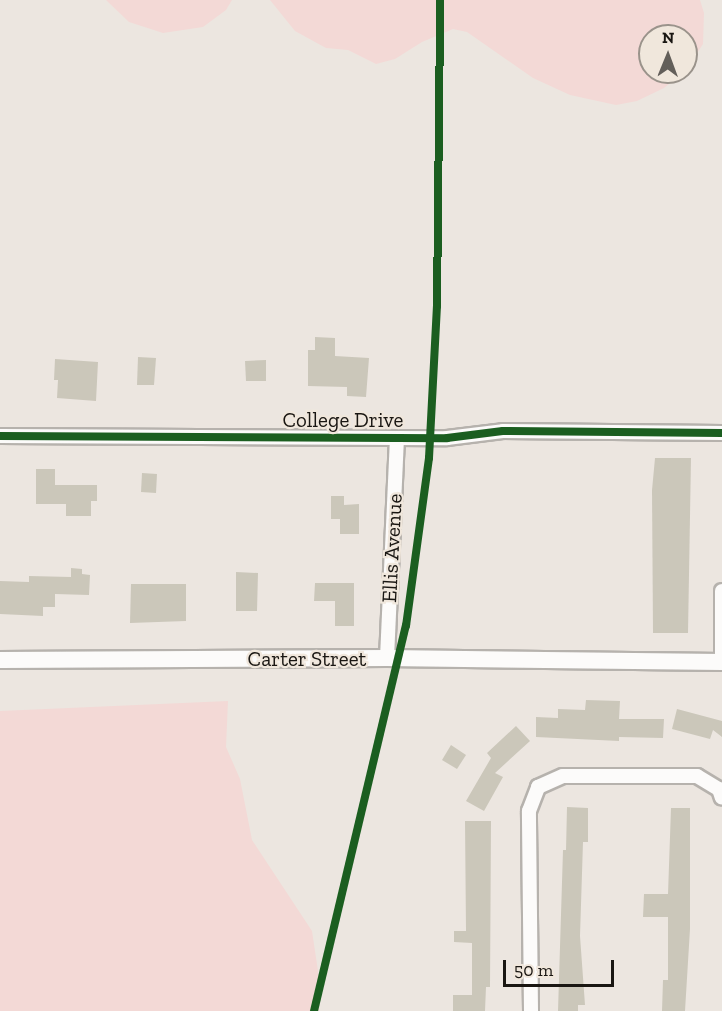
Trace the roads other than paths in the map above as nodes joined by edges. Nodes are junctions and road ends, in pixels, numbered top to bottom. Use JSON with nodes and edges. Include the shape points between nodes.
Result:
{"nodes":[{"id":1,"x":722,"y":433,"type":"edge"},
{"id":2,"x":0,"y":436,"type":"edge"},
{"id":3,"x":397,"y":438,"type":"junction"},
{"id":4,"x":722,"y":591,"type":"edge"},
{"id":5,"x":387,"y":658,"type":"junction"},
{"id":6,"x":0,"y":660,"type":"edge"},
{"id":7,"x":722,"y":662,"type":"edge"},
{"id":8,"x":722,"y":798,"type":"edge"},
{"id":9,"x":531,"y":1011,"type":"edge"}],
"edges":[{"from":1,"to":3,"type":"street","name":"College Drive","via":[[503,432]]},
{"from":2,"to":3,"type":"street","name":"College Drive"},
{"from":3,"to":5,"type":"street","name":"Ellis Avenue"},
{"from":4,"to":7,"type":"street"},
{"from":5,"to":6,"type":"street","name":"Carter Street"},
{"from":5,"to":7,"type":"street","name":"Carter Street"},
{"from":8,"to":9,"type":"street","via":[[719,789],[698,776],[563,776],[538,787],[529,811]]}]}
